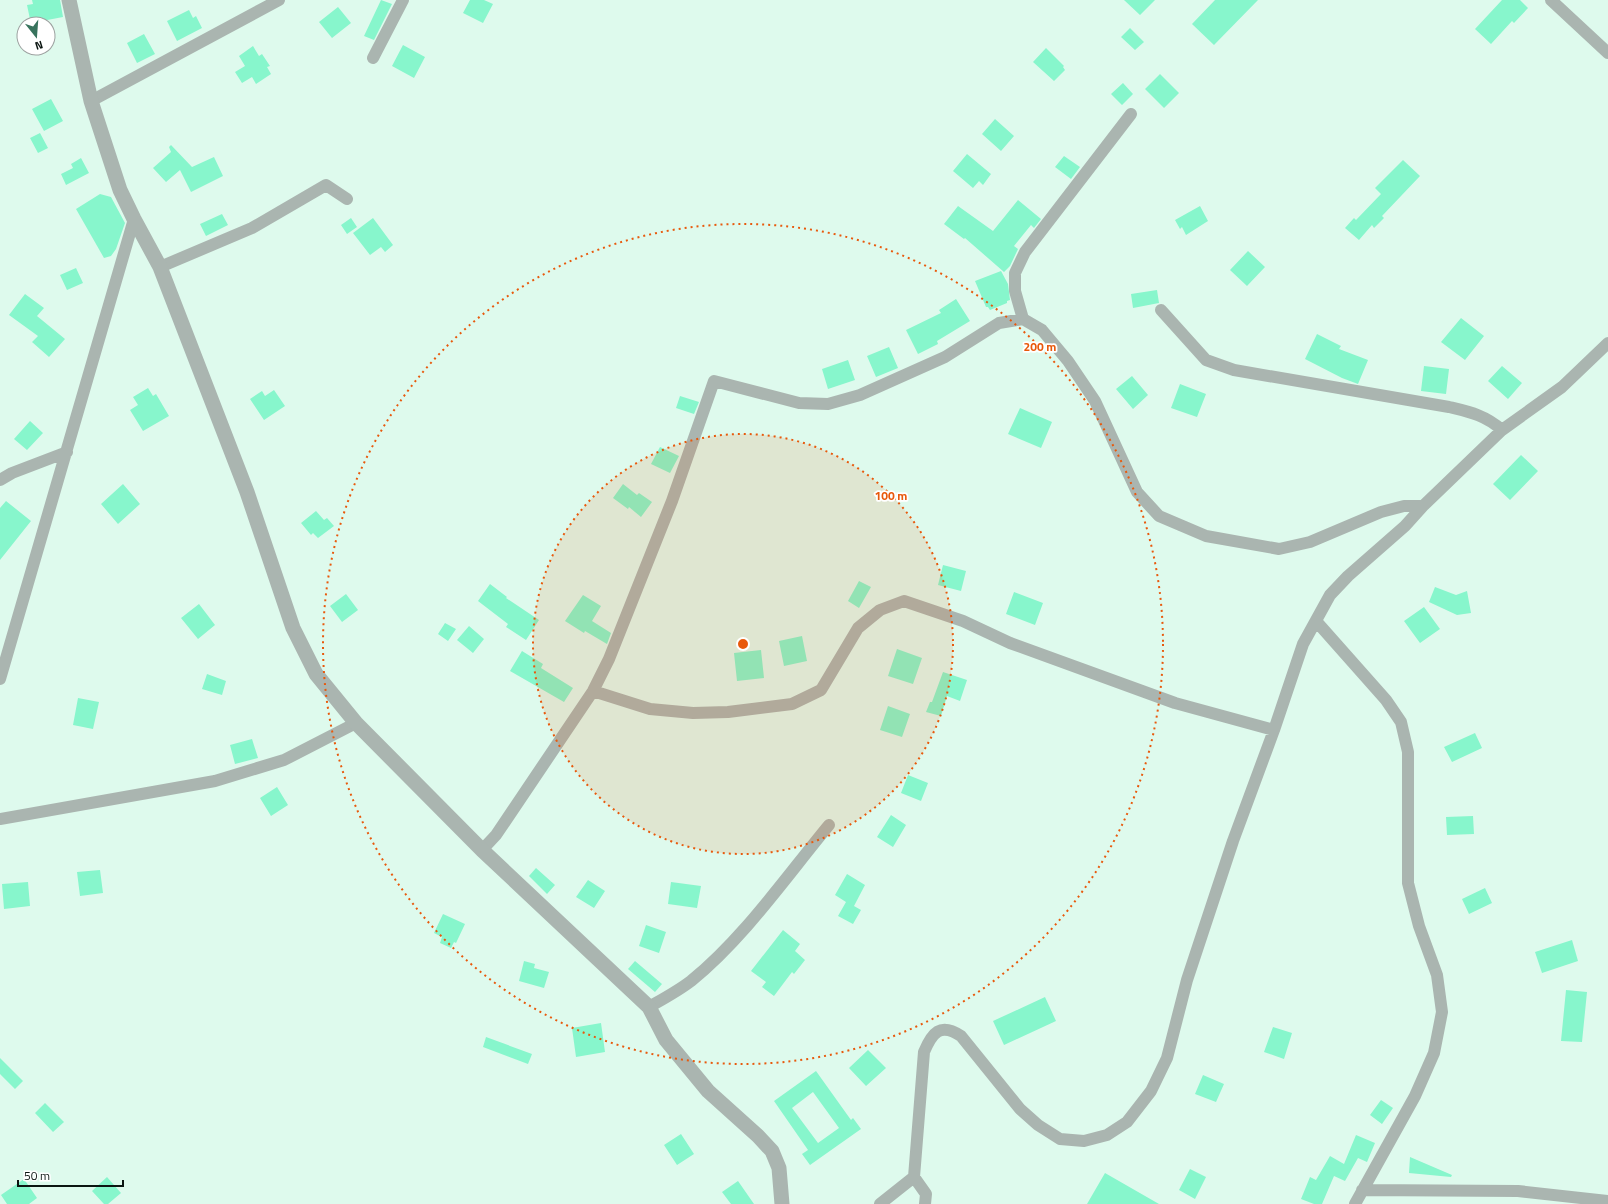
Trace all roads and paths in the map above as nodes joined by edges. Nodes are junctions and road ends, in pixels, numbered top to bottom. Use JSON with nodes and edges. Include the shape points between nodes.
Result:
{"nodes":[{"id":1,"x":70,"y":0,"type":"edge"},
{"id":2,"x":279,"y":0,"type":"edge"},
{"id":3,"x":403,"y":0,"type":"edge"},
{"id":4,"x":1550,"y":0,"type":"edge"},
{"id":5,"x":1608,"y":52,"type":"edge"},
{"id":6,"x":373,"y":58,"type":"dead end"},
{"id":7,"x":92,"y":101,"type":"junction"},
{"id":8,"x":1131,"y":114,"type":"dead end"},
{"id":9,"x":347,"y":199,"type":"dead end"},
{"id":10,"x":134,"y":219,"type":"junction"},
{"id":11,"x":160,"y":267,"type":"junction"},
{"id":12,"x":1161,"y":310,"type":"dead end"},
{"id":13,"x":1023,"y":319,"type":"junction"},
{"id":14,"x":1608,"y":343,"type":"edge"},
{"id":15,"x":1502,"y":430,"type":"junction"},
{"id":16,"x":67,"y":452,"type":"junction"},
{"id":17,"x":0,"y":480,"type":"edge"},
{"id":18,"x":1423,"y":506,"type":"junction"},
{"id":19,"x":1316,"y":621,"type":"junction"},
{"id":20,"x":0,"y":679,"type":"edge"},
{"id":21,"x":593,"y":691,"type":"junction"},
{"id":22,"x":356,"y":723,"type":"junction"},
{"id":23,"x":1274,"y":730,"type":"junction"},
{"id":24,"x":0,"y":819,"type":"edge"},
{"id":25,"x":828,"y":825,"type":"dead end"},
{"id":26,"x":482,"y":850,"type":"junction"},
{"id":27,"x":649,"y":1007,"type":"junction"},
{"id":28,"x":914,"y":1177,"type":"junction"},
{"id":29,"x":1362,"y":1190,"type":"junction"},
{"id":30,"x":1607,"y":1202,"type":"edge"},
{"id":31,"x":782,"y":1204,"type":"edge"},
{"id":32,"x":880,"y":1204,"type":"edge"},
{"id":33,"x":925,"y":1204,"type":"edge"},
{"id":34,"x":1355,"y":1204,"type":"edge"}],
"edges":[{"from":1,"to":7,"type":"street"},
{"from":2,"to":7,"type":"street"},
{"from":3,"to":6,"type":"street"},
{"from":4,"to":5,"type":"street"},
{"from":7,"to":10,"type":"street","via":[[120,190]]},
{"from":8,"to":13,"type":"street","via":[[1025,252],[1016,273],[1015,291]]},
{"from":9,"to":11,"type":"street","via":[[326,185],[252,228]]},
{"from":10,"to":11,"type":"street"},
{"from":10,"to":16,"type":"street"},
{"from":11,"to":22,"type":"street","via":[[247,492],[293,628],[316,674]]},
{"from":12,"to":15,"type":"street","via":[[1206,360],[1234,370],[1449,407],[1479,414]]},
{"from":13,"to":18,"type":"street","via":[[1042,330],[1095,401],[1136,492],[1159,516],[1206,536],[1279,548],[1310,542],[1381,512],[1404,506]]},
{"from":13,"to":21,"type":"street","via":[[999,323],[945,357],[860,395],[828,404],[799,403],[714,381],[672,501],[609,659]]},
{"from":14,"to":15,"type":"street","via":[[1562,387]]},
{"from":15,"to":18,"type":"street"},
{"from":16,"to":17,"type":"street"},
{"from":16,"to":20,"type":"street"},
{"from":18,"to":19,"type":"street","via":[[1405,526],[1330,595]]},
{"from":19,"to":23,"type":"street","via":[[1303,644]]},
{"from":19,"to":29,"type":"street","via":[[1386,700],[1401,722],[1408,752],[1408,883],[1419,926],[1437,975],[1442,1012],[1434,1053],[1415,1096]]},
{"from":21,"to":23,"type":"street","via":[[650,709],[693,713],[728,712],[792,704],[821,690],[858,628],[880,610],[904,601],[963,621],[1010,643],[1175,703]]},
{"from":21,"to":26,"type":"street","via":[[496,834]]},
{"from":22,"to":24,"type":"street","via":[[284,760],[215,782]]},
{"from":22,"to":26,"type":"street"},
{"from":23,"to":28,"type":"street","via":[[1233,841],[1187,980],[1167,1058],[1151,1091],[1127,1122],[1107,1134],[1084,1141],[1060,1139],[1020,1109],[961,1036],[952,1030],[944,1029],[930,1038],[924,1052]]},
{"from":25,"to":27,"type":"street","via":[[746,927],[706,968]]},
{"from":26,"to":27,"type":"street"},
{"from":27,"to":31,"type":"street","via":[[666,1040],[708,1091],[772,1151],[779,1168]]},
{"from":28,"to":32,"type":"street"},
{"from":28,"to":33,"type":"street","via":[[926,1194]]},
{"from":29,"to":30,"type":"street","via":[[1518,1190]]},
{"from":29,"to":34,"type":"street"}]}
